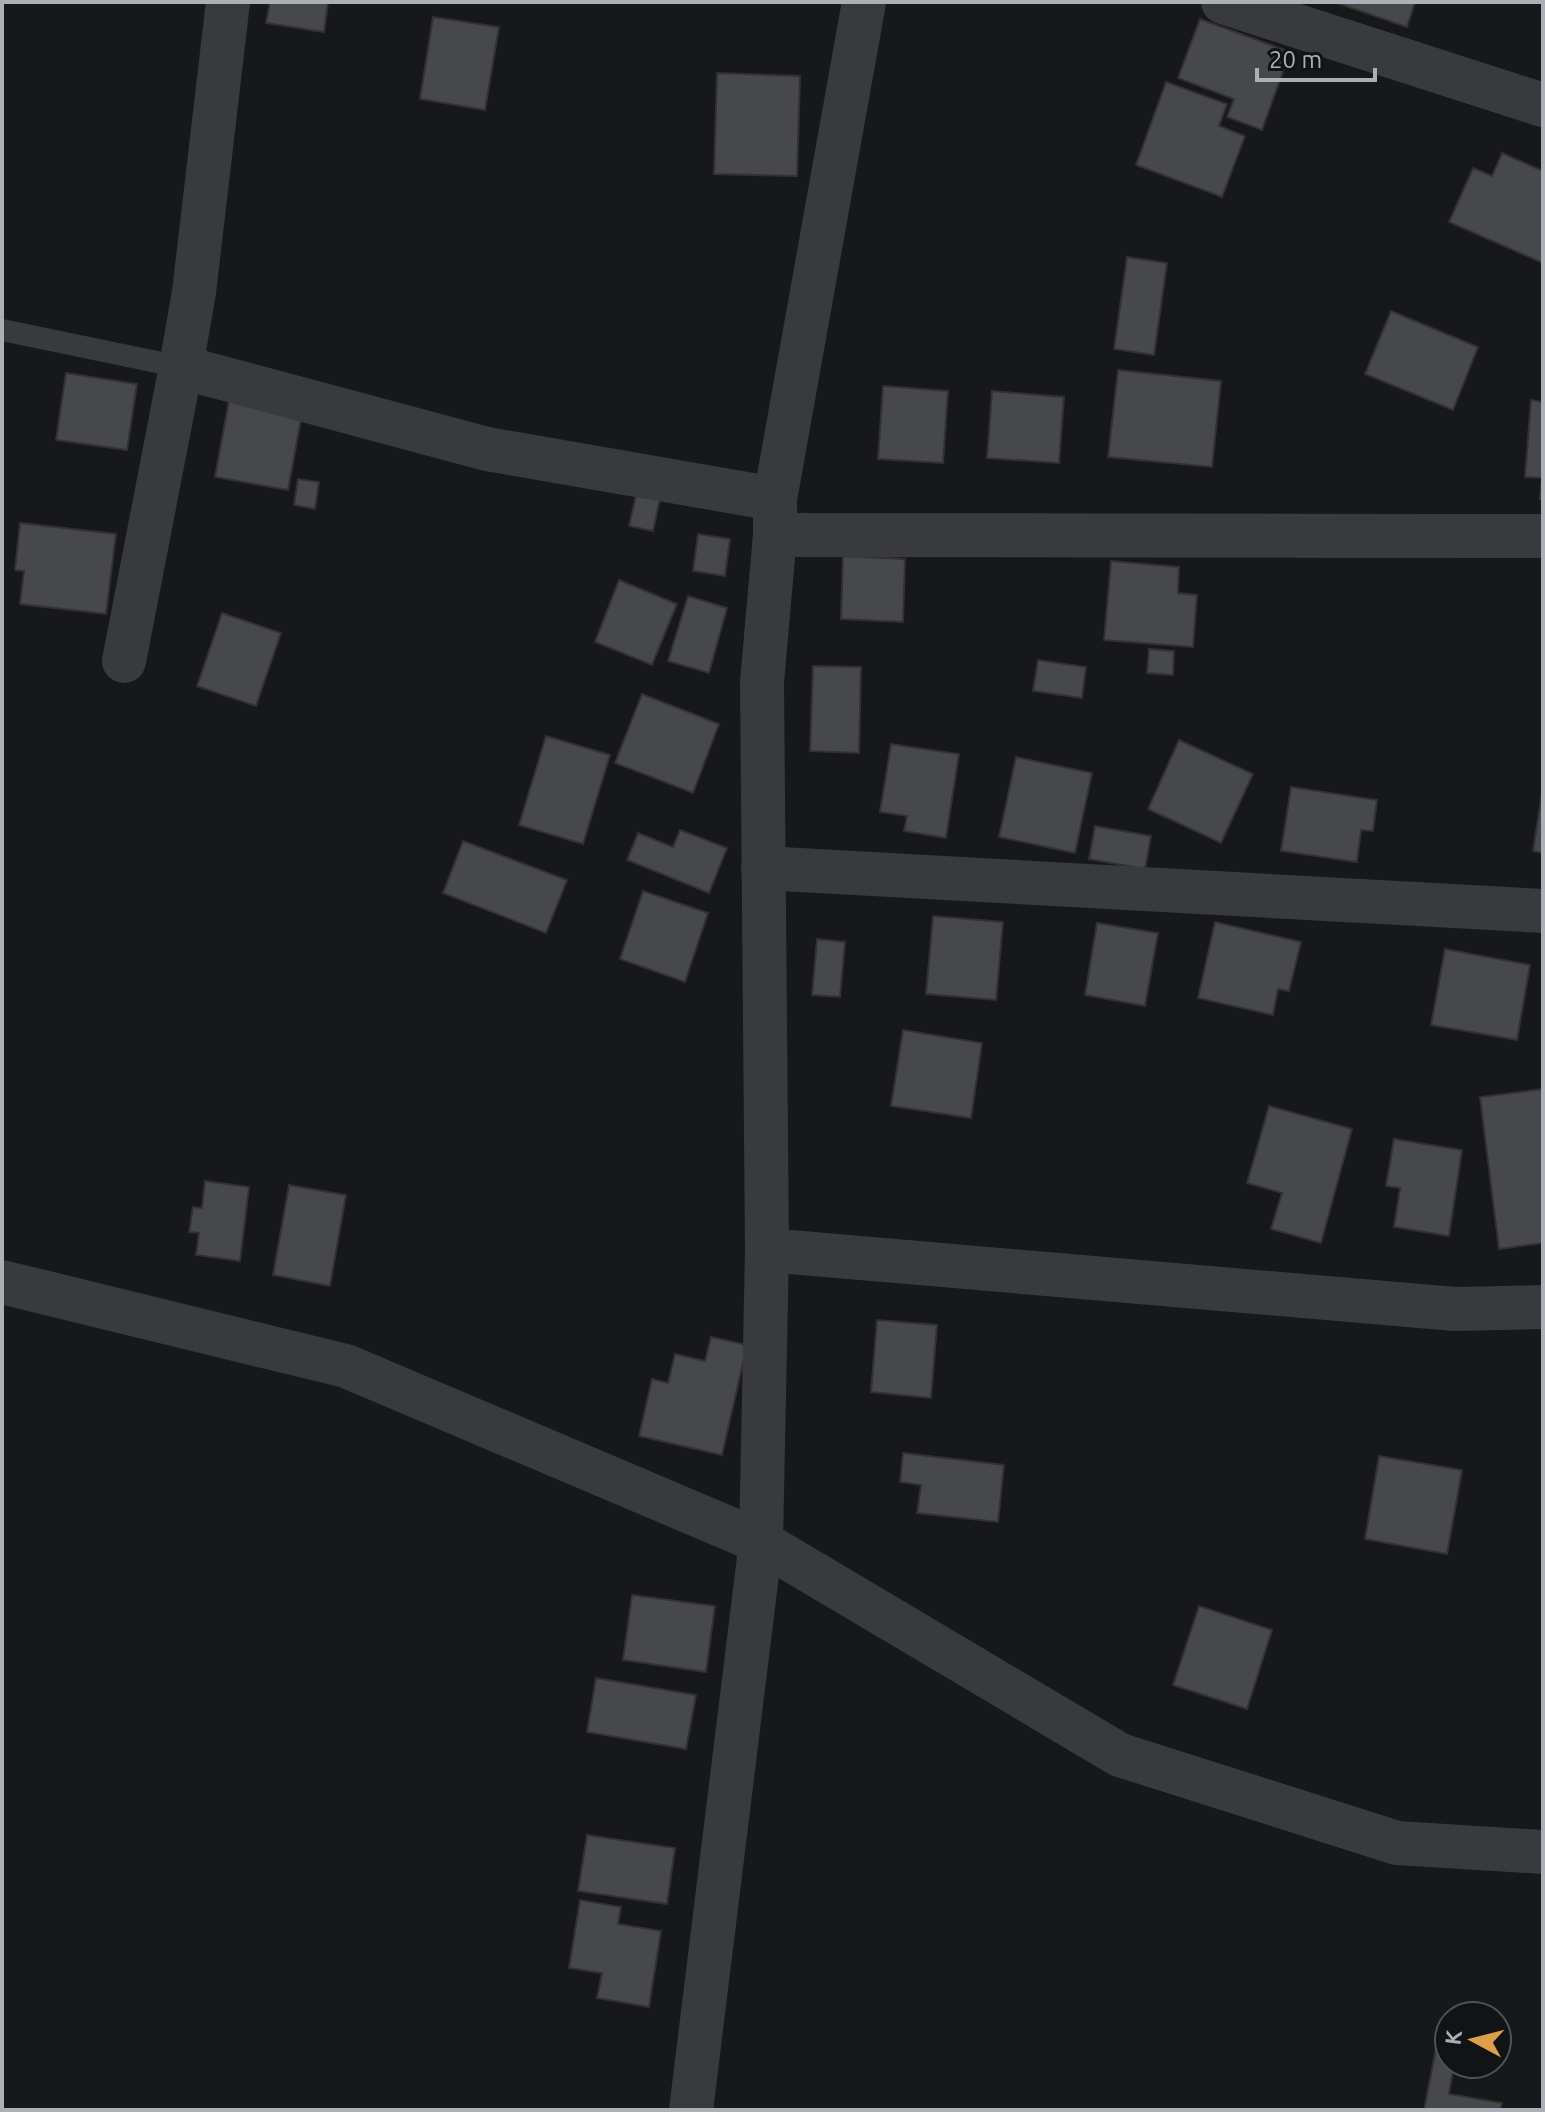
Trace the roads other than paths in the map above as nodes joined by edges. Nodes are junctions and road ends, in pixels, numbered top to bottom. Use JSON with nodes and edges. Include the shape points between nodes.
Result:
{"nodes":[{"id":1,"x":228,"y":2,"type":"edge"},
{"id":2,"x":864,"y":2,"type":"edge"},
{"id":3,"x":1223,"y":2,"type":"edge"},
{"id":4,"x":1543,"y":105,"type":"edge"},
{"id":5,"x":2,"y":330,"type":"edge"},
{"id":6,"x":181,"y":367,"type":"junction"},
{"id":7,"x":775,"y":517,"type":"junction"},
{"id":8,"x":1543,"y":536,"type":"edge"},
{"id":9,"x":124,"y":661,"type":"dead end"},
{"id":10,"x":763,"y":868,"type":"junction"},
{"id":11,"x":1543,"y":911,"type":"edge"},
{"id":12,"x":767,"y":1250,"type":"junction"},
{"id":13,"x":2,"y":1282,"type":"edge"},
{"id":14,"x":1543,"y":1307,"type":"edge"},
{"id":15,"x":761,"y":1542,"type":"junction"},
{"id":16,"x":1543,"y":1852,"type":"edge"},
{"id":17,"x":691,"y":2110,"type":"edge"}],
"edges":[{"from":1,"to":6,"type":"street"},
{"from":2,"to":7,"type":"street"},
{"from":3,"to":4,"type":"street"},
{"from":5,"to":6,"type":"lane"},
{"from":6,"to":7,"type":"street","via":[[487,449]]},
{"from":6,"to":9,"type":"street"},
{"from":7,"to":8,"type":"street"},
{"from":7,"to":10,"type":"street","via":[[762,682]]},
{"from":10,"to":11,"type":"street"},
{"from":10,"to":12,"type":"street"},
{"from":12,"to":14,"type":"street","via":[[1455,1309]]},
{"from":12,"to":15,"type":"street"},
{"from":13,"to":15,"type":"street","via":[[346,1366]]},
{"from":15,"to":16,"type":"street","via":[[1120,1755],[1397,1843]]},
{"from":15,"to":17,"type":"street"}]}
